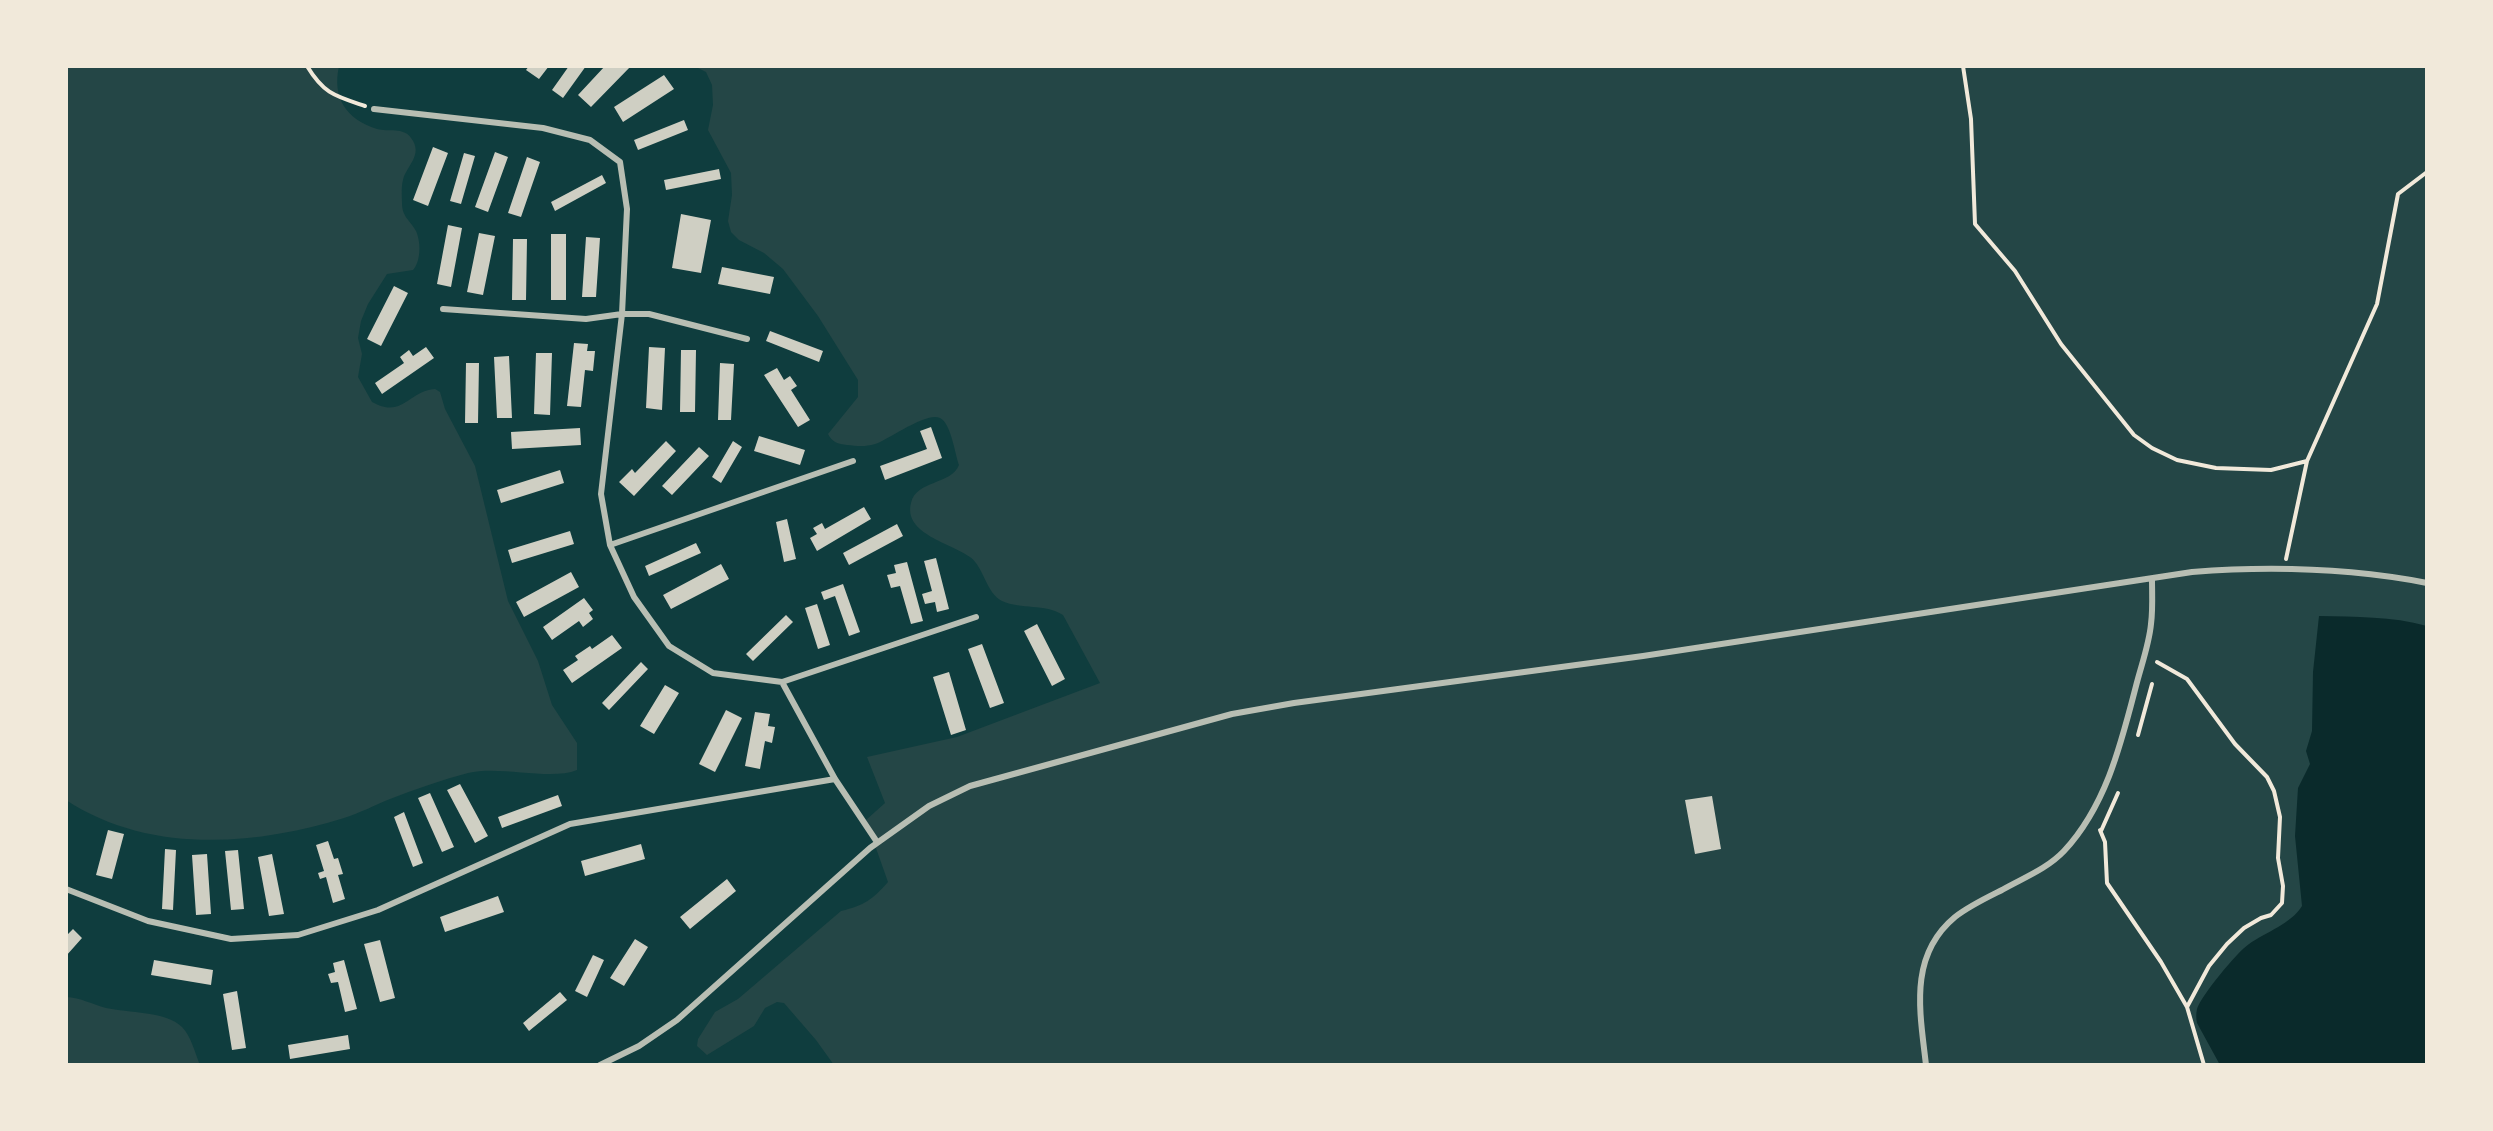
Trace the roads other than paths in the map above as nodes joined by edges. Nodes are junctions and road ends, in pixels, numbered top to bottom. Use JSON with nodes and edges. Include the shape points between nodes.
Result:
{"nodes":[{"id":1,"x":374,"y":109,"type":"road end"},
{"id":2,"x":443,"y":309,"type":"dead end"},
{"id":3,"x":622,"y":314,"type":"junction"},
{"id":4,"x":747,"y":339,"type":"dead end"},
{"id":5,"x":853,"y":461,"type":"dead end"},
{"id":6,"x":610,"y":545,"type":"junction"},
{"id":7,"x":2152,"y":579,"type":"junction"},
{"id":8,"x":2427,"y":583,"type":"edge"},
{"id":9,"x":976,"y":617,"type":"dead end"},
{"id":10,"x":782,"y":682,"type":"junction"},
{"id":11,"x":835,"y":779,"type":"junction"},
{"id":12,"x":877,"y":842,"type":"junction"},
{"id":13,"x":66,"y":889,"type":"edge"},
{"id":14,"x":600,"y":1065,"type":"edge"},
{"id":15,"x":1926,"y":1065,"type":"edge"}],
"edges":[{"from":1,"to":3,"type":"street","via":[[543,128],[590,140],[620,162],[627,209]]},
{"from":2,"to":3,"type":"street","via":[[586,320]]},
{"from":3,"to":4,"type":"street","via":[[649,314]]},
{"from":3,"to":6,"type":"street","via":[[601,494]]},
{"from":5,"to":6,"type":"street"},
{"from":6,"to":10,"type":"street","via":[[634,597],[669,646],[713,673]]},
{"from":7,"to":8,"type":"street","via":[[2203,571],[2284,569],[2374,574]]},
{"from":7,"to":12,"type":"street","via":[[1232,714],[970,786],[929,806]]},
{"from":7,"to":15,"type":"street","via":[[2151,622],[2145,654],[2117,756],[2092,810],[2057,857],[1966,909],[1934,940],[1920,983]]},
{"from":9,"to":10,"type":"street"},
{"from":10,"to":11,"type":"street"},
{"from":11,"to":12,"type":"street"},
{"from":11,"to":13,"type":"street","via":[[570,824],[378,910],[298,935],[231,939],[148,921]]},
{"from":12,"to":14,"type":"street","via":[[677,1020],[639,1046]]}]}
